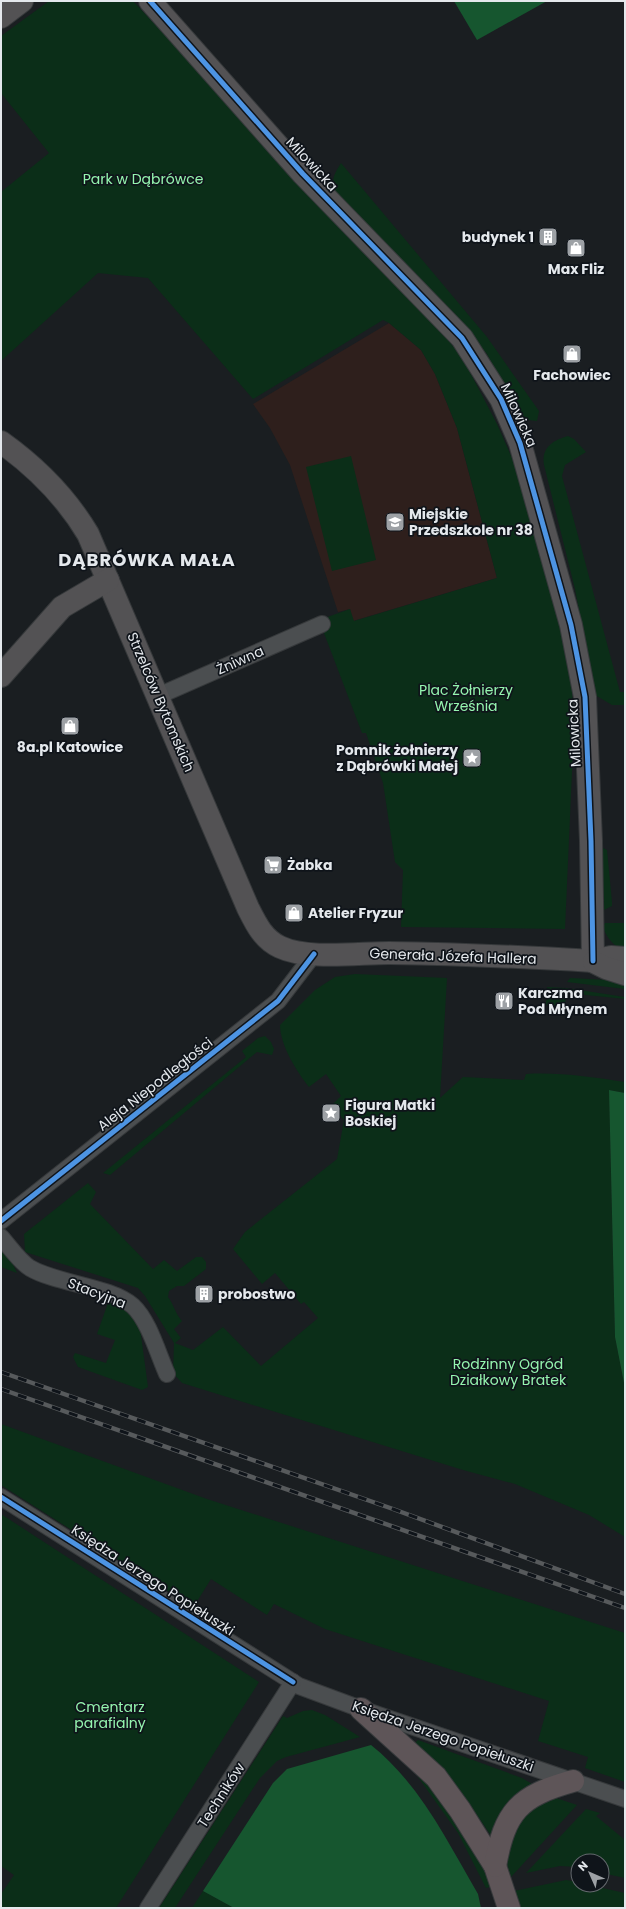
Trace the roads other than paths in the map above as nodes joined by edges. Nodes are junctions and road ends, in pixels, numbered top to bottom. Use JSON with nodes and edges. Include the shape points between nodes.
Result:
{"nodes":[{"id":1,"x":22,"y":1,"type":"edge"},
{"id":2,"x":150,"y":1,"type":"edge"},
{"id":3,"x":1,"y":16,"type":"edge"},
{"id":4,"x":1,"y":442,"type":"edge"},
{"id":5,"x":108,"y":580,"type":"junction"},
{"id":6,"x":322,"y":624,"type":"dead end"},
{"id":7,"x":1,"y":676,"type":"edge"},
{"id":8,"x":158,"y":696,"type":"junction"},
{"id":9,"x":314,"y":954,"type":"junction"},
{"id":10,"x":625,"y":958,"type":"edge"},
{"id":11,"x":593,"y":962,"type":"junction"},
{"id":12,"x":625,"y":974,"type":"edge"},
{"id":13,"x":4,"y":1214,"type":"edge"},
{"id":14,"x":1,"y":1237,"type":"edge"},
{"id":15,"x":167,"y":1374,"type":"dead end"},
{"id":16,"x":1,"y":1497,"type":"edge"},
{"id":17,"x":293,"y":1682,"type":"junction"},
{"id":18,"x":361,"y":1709,"type":"junction"},
{"id":19,"x":573,"y":1781,"type":"junction"},
{"id":20,"x":625,"y":1799,"type":"edge"},
{"id":21,"x":495,"y":1866,"type":"junction"},
{"id":22,"x":148,"y":1908,"type":"edge"},
{"id":23,"x":509,"y":1908,"type":"edge"}],
"edges":[{"from":1,"to":3,"type":"street"},
{"from":2,"to":11,"type":"street","name":"Milowicka","via":[[303,174],[462,338],[490,379],[508,414],[520,443],[571,625],[584,697],[591,841]]},
{"from":4,"to":5,"type":"street","name":"Strzelców Bytomskich","via":[[32,466],[75,512],[88,534]]},
{"from":5,"to":7,"type":"street","via":[[62,607]]},
{"from":5,"to":8,"type":"street","name":"Strzelców Bytomskich"},
{"from":6,"to":8,"type":"street","name":"Żniwna"},
{"from":8,"to":9,"type":"street","name":"Strzelców Bytomskich","via":[[258,926],[267,938],[280,947],[292,952]]},
{"from":9,"to":11,"type":"street","name":"Generała Józefa Hallera","via":[[389,953]]},
{"from":9,"to":13,"type":"street","name":"Aleja Niepodległości","via":[[278,1001]]},
{"from":10,"to":11,"type":"street","name":"Generała Józefa Hallera","via":[[611,957]]},
{"from":11,"to":12,"type":"street","name":"Generała Józefa Hallera"},
{"from":14,"to":15,"type":"street","name":"Stacyjna","via":[[29,1267],[112,1295],[134,1307],[143,1319]]},
{"from":16,"to":17,"type":"street","name":"Księdza Jerzego Popiełuszki"},
{"from":17,"to":18,"type":"street","name":"Księdza Jerzego Popiełuszki"},
{"from":17,"to":22,"type":"street","name":"Techników"},
{"from":18,"to":19,"type":"street","name":"Księdza Jerzego Popiełuszki"},
{"from":18,"to":21,"type":"highway","via":[[436,1777]]},
{"from":19,"to":20,"type":"street","name":"Księdza Jerzego Popiełuszki"},
{"from":19,"to":21,"type":"highway","via":[[545,1789],[527,1800],[510,1817],[500,1839]]},
{"from":21,"to":23,"type":"highway"}]}
